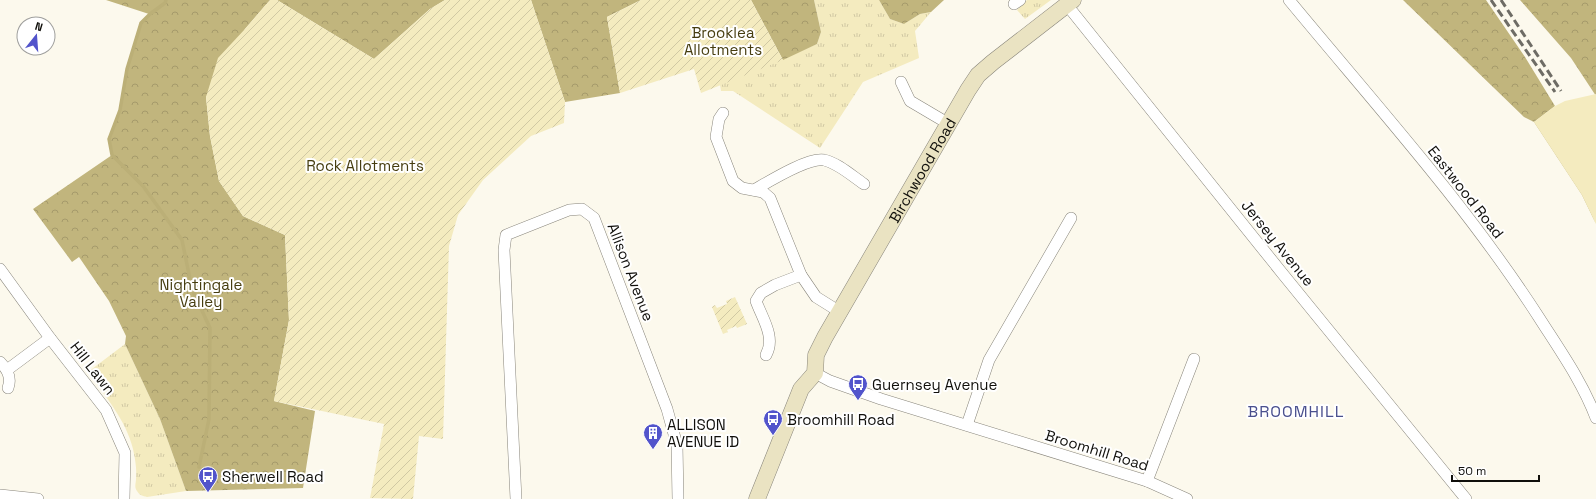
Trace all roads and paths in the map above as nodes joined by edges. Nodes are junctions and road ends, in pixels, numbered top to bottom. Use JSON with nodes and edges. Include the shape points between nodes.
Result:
{"nodes":[{"id":1,"x":1289,"y":0,"type":"edge"},
{"id":2,"x":1070,"y":3,"type":"edge"},
{"id":3,"x":901,"y":82,"type":"dead end"},
{"id":4,"x":724,"y":113,"type":"dead end"},
{"id":5,"x":949,"y":124,"type":"junction"},
{"id":6,"x":864,"y":184,"type":"dead end"},
{"id":7,"x":754,"y":190,"type":"junction"},
{"id":8,"x":1071,"y":218,"type":"dead end"},
{"id":9,"x":0,"y":269,"type":"edge"},
{"id":10,"x":801,"y":275,"type":"junction"},
{"id":11,"x":840,"y":312,"type":"junction"},
{"id":12,"x":50,"y":338,"type":"junction"},
{"id":13,"x":766,"y":355,"type":"dead end"},
{"id":14,"x":1194,"y":359,"type":"dead end"},
{"id":15,"x":4,"y":366,"type":"edge"},
{"id":16,"x":815,"y":373,"type":"junction"},
{"id":17,"x":8,"y":388,"type":"dead end"},
{"id":18,"x":1596,"y":418,"type":"edge"},
{"id":19,"x":967,"y":426,"type":"junction"},
{"id":20,"x":1147,"y":481,"type":"junction"},
{"id":21,"x":0,"y":495,"type":"edge"},
{"id":22,"x":38,"y":499,"type":"edge"},
{"id":23,"x":124,"y":499,"type":"edge"},
{"id":24,"x":516,"y":499,"type":"edge"},
{"id":25,"x":678,"y":499,"type":"edge"},
{"id":26,"x":757,"y":499,"type":"edge"},
{"id":27,"x":1187,"y":499,"type":"edge"},
{"id":28,"x":1466,"y":499,"type":"edge"}],
"edges":[{"from":1,"to":18,"type":"street","name":"Eastwood Road","via":[[1450,194],[1509,271],[1575,374]]},
{"from":2,"to":5,"type":"street","name":"Birchwood Road","via":[[978,75]]},
{"from":2,"to":28,"type":"street","name":"Jersey Avenue","via":[[1287,279]]},
{"from":3,"to":5,"type":"street","via":[[910,101]]},
{"from":4,"to":7,"type":"street","via":[[719,119],[716,137],[728,173],[732,181],[742,188]]},
{"from":5,"to":11,"type":"street","name":"Birchwood Road"},
{"from":6,"to":7,"type":"street","via":[[835,165],[816,159]]},
{"from":7,"to":10,"type":"street","via":[[763,192],[770,198]]},
{"from":8,"to":19,"type":"street","via":[[989,360]]},
{"from":9,"to":12,"type":"street","name":"Hill Lawn"},
{"from":10,"to":11,"type":"street","via":[[816,297]]},
{"from":10,"to":13,"type":"street","via":[[774,285],[761,293],[756,301],[770,335],[770,349]]},
{"from":11,"to":16,"type":"street","name":"Birchwood Road","via":[[816,356]]},
{"from":12,"to":15,"type":"street"},
{"from":12,"to":23,"type":"street","name":"Hill Lawn","via":[[106,410],[119,435],[126,453]]},
{"from":14,"to":20,"type":"street"},
{"from":15,"to":17,"type":"street","via":[[9,381]]},
{"from":16,"to":19,"type":"street","name":"Broomhill Road","via":[[881,399]]},
{"from":16,"to":26,"type":"street","via":[[801,390]]},
{"from":19,"to":20,"type":"street","name":"Broomhill Road"},
{"from":20,"to":27,"type":"street","name":"Broomhill Road"},
{"from":21,"to":22,"type":"street"},
{"from":24,"to":25,"type":"street","name":"Allison Avenue","via":[[504,250],[506,235],[569,210],[582,210],[594,218],[667,409],[677,446]]}]}
